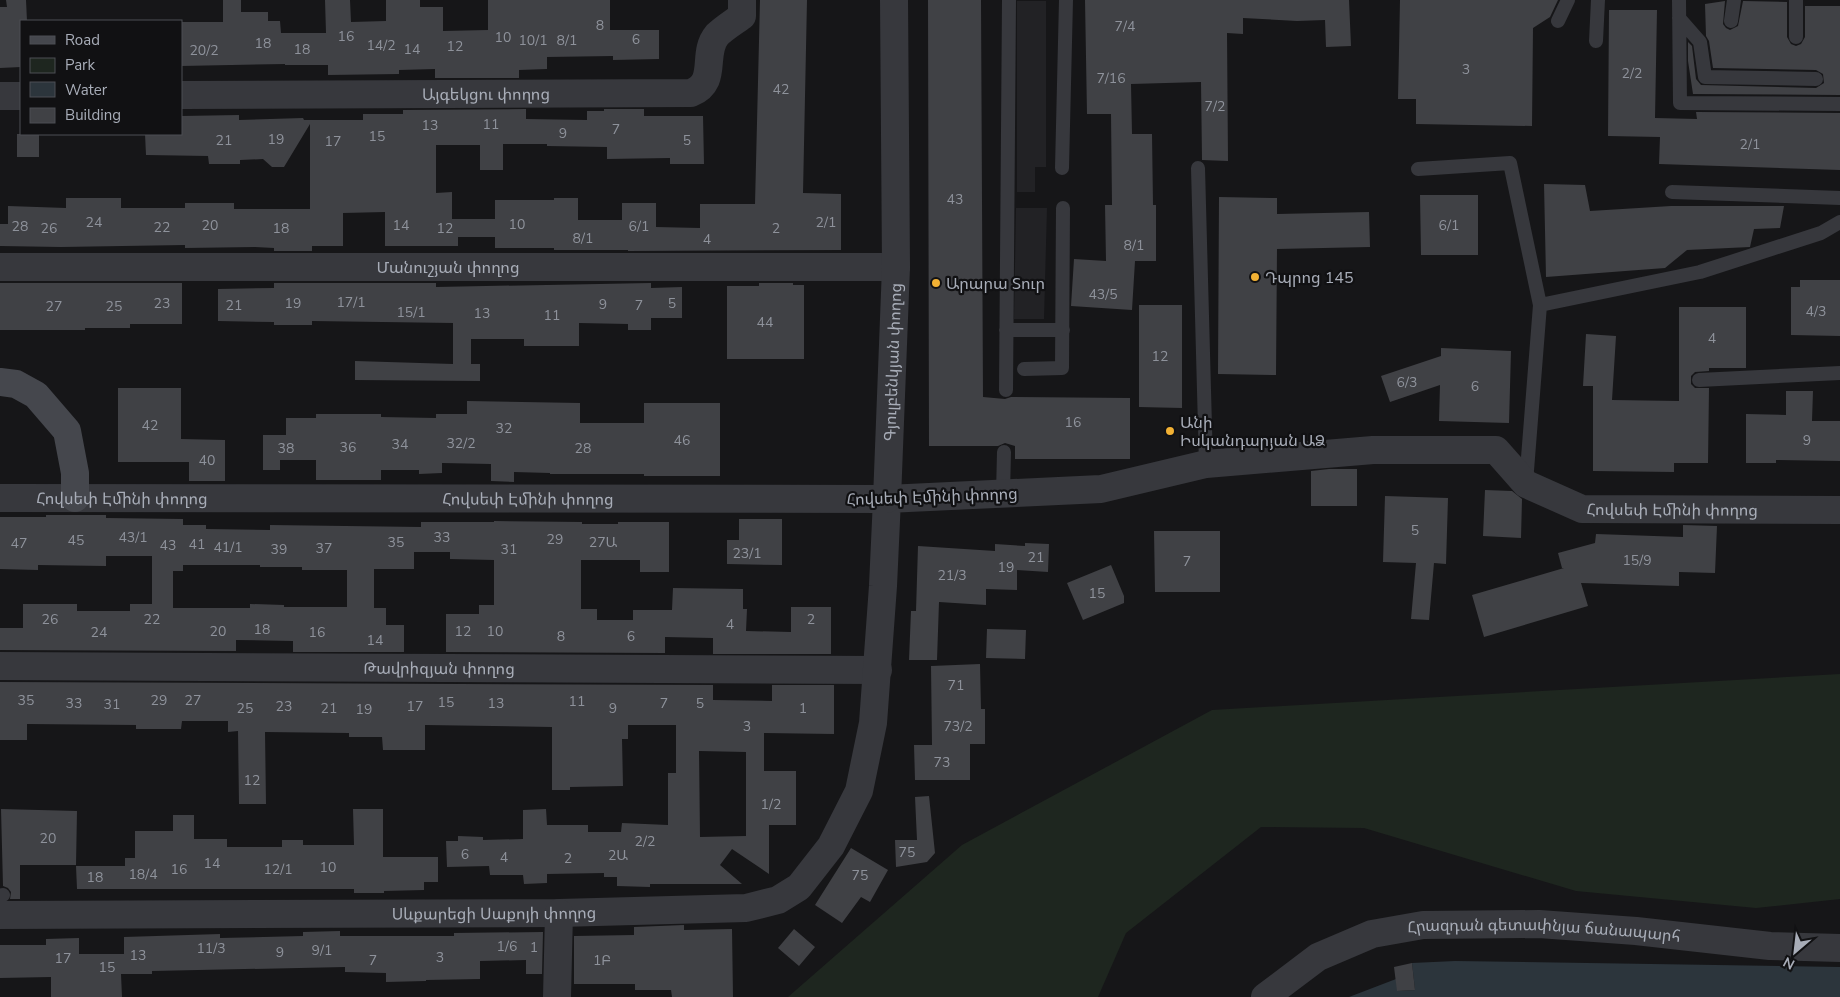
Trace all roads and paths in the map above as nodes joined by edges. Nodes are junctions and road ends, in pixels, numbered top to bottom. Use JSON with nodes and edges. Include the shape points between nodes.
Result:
{"nodes":[{"id":1,"x":894,"y":0,"type":"edge"},
{"id":2,"x":1009,"y":0,"type":"edge"},
{"id":3,"x":1066,"y":0,"type":"edge"},
{"id":4,"x":1568,"y":0,"type":"edge"},
{"id":5,"x":1598,"y":0,"type":"edge"},
{"id":6,"x":1679,"y":0,"type":"edge"},
{"id":7,"x":1734,"y":0,"type":"edge"},
{"id":8,"x":1796,"y":0,"type":"edge"},
{"id":9,"x":742,"y":8,"type":"edge"},
{"id":10,"x":1679,"y":18,"type":"junction"},
{"id":11,"x":1558,"y":21,"type":"dead end"},
{"id":12,"x":1731,"y":21,"type":"dead end"},
{"id":13,"x":1796,"y":37,"type":"dead end"},
{"id":14,"x":1596,"y":41,"type":"dead end"},
{"id":15,"x":1816,"y":78,"type":"dead end"},
{"id":16,"x":182,"y":95,"type":"edge"},
{"id":17,"x":0,"y":96,"type":"edge"},
{"id":18,"x":20,"y":96,"type":"edge"},
{"id":19,"x":1840,"y":104,"type":"edge"},
{"id":20,"x":1062,"y":168,"type":"dead end"},
{"id":21,"x":1198,"y":168,"type":"dead end"},
{"id":22,"x":1418,"y":169,"type":"dead end"},
{"id":23,"x":1672,"y":192,"type":"dead end"},
{"id":24,"x":1840,"y":198,"type":"edge"},
{"id":25,"x":1063,"y":208,"type":"dead end"},
{"id":26,"x":1840,"y":222,"type":"edge"},
{"id":27,"x":0,"y":267,"type":"edge"},
{"id":28,"x":896,"y":267,"type":"junction"},
{"id":29,"x":1540,"y":304,"type":"junction"},
{"id":30,"x":1006,"y":330,"type":"junction"},
{"id":31,"x":1062,"y":330,"type":"junction"},
{"id":32,"x":1024,"y":369,"type":"dead end"},
{"id":33,"x":1840,"y":373,"type":"edge"},
{"id":34,"x":1699,"y":380,"type":"dead end"},
{"id":35,"x":0,"y":382,"type":"edge"},
{"id":36,"x":1006,"y":390,"type":"dead end"},
{"id":37,"x":1004,"y":452,"type":"dead end"},
{"id":38,"x":1206,"y":464,"type":"junction"},
{"id":39,"x":1526,"y":484,"type":"junction"},
{"id":40,"x":1003,"y":494,"type":"junction"},
{"id":41,"x":0,"y":498,"type":"edge"},
{"id":42,"x":75,"y":498,"type":"junction"},
{"id":43,"x":886,"y":499,"type":"junction"},
{"id":44,"x":1840,"y":510,"type":"edge"},
{"id":45,"x":0,"y":666,"type":"edge"},
{"id":46,"x":878,"y":670,"type":"junction"},
{"id":47,"x":873,"y":723,"type":"joint"},
{"id":48,"x":1,"y":902,"type":"edge"},
{"id":49,"x":559,"y":913,"type":"junction"},
{"id":50,"x":1840,"y":948,"type":"edge"},
{"id":51,"x":557,"y":997,"type":"edge"},
{"id":52,"x":1265,"y":997,"type":"edge"}],
"edges":[{"from":1,"to":28,"type":"street","name":"Գյուլբենկյան փողոց"},
{"from":2,"to":30,"type":"lane"},
{"from":3,"to":20,"type":"lane"},
{"from":4,"to":11,"type":"lane"},
{"from":5,"to":14,"type":"lane"},
{"from":6,"to":10,"type":"lane"},
{"from":7,"to":12,"type":"lane"},
{"from":8,"to":13,"type":"lane"},
{"from":9,"to":16,"type":"street","name":"Այգեկցու փողոց","via":[[717,36],[706,81],[701,89],[692,93]]},
{"from":10,"to":15,"type":"lane","via":[[1700,42],[1706,77]]},
{"from":10,"to":19,"type":"lane","via":[[1680,103]]},
{"from":17,"to":18,"type":"street"},
{"from":21,"to":38,"type":"lane"},
{"from":22,"to":29,"type":"lane","via":[[1510,163]]},
{"from":23,"to":24,"type":"lane"},
{"from":25,"to":31,"type":"lane"},
{"from":26,"to":29,"type":"lane","via":[[1821,233],[1700,272]]},
{"from":27,"to":28,"type":"street","name":"Մանուշյան փողոց"},
{"from":28,"to":43,"type":"street","name":"Գյուլբենկյան փողոց"},
{"from":29,"to":39,"type":"lane"},
{"from":30,"to":31,"type":"lane"},
{"from":30,"to":36,"type":"lane"},
{"from":31,"to":32,"type":"lane","via":[[1062,368]]},
{"from":33,"to":34,"type":"lane"},
{"from":35,"to":42,"type":"main road","via":[[16,384],[36,395],[67,432],[76,472]]},
{"from":37,"to":40,"type":"lane"},
{"from":38,"to":39,"type":"street","name":"Հովսեփ Էմինի փողոց","via":[[1373,450],[1496,450]]},
{"from":38,"to":40,"type":"street","name":"Հովսեփ Էմինի փողոց","via":[[1101,489]]},
{"from":39,"to":44,"type":"street","name":"Հովսեփ Էմինի փողոց","via":[[1582,509]]},
{"from":40,"to":43,"type":"street","name":"Հովսեփ Էմինի փողոց"},
{"from":41,"to":42,"type":"street","name":"Հովսեփ Էմինի փողոց"},
{"from":42,"to":43,"type":"street","name":"Հովսեփ Էմինի փողոց"},
{"from":43,"to":46,"type":"street","name":"Գյուլբենկյան փողոց"},
{"from":45,"to":46,"type":"street","name":"Թավրիզյան փողոց"},
{"from":46,"to":47,"type":"street","name":"Գյուլբենկյան փողոց"},
{"from":47,"to":49,"type":"street","name":"Սևքարեցի Սաքոյի փողոց","via":[[859,791],[831,846],[799,887],[778,900],[746,908]]},
{"from":48,"to":49,"type":"street","name":"Սևքարեցի Սաքոյի փողոց"},
{"from":49,"to":51,"type":"street"},
{"from":50,"to":52,"type":"street","name":"Հրազդան գետափնյա ճանապարհ","via":[[1770,946],[1539,924],[1423,925],[1372,934],[1318,957]]}]}
